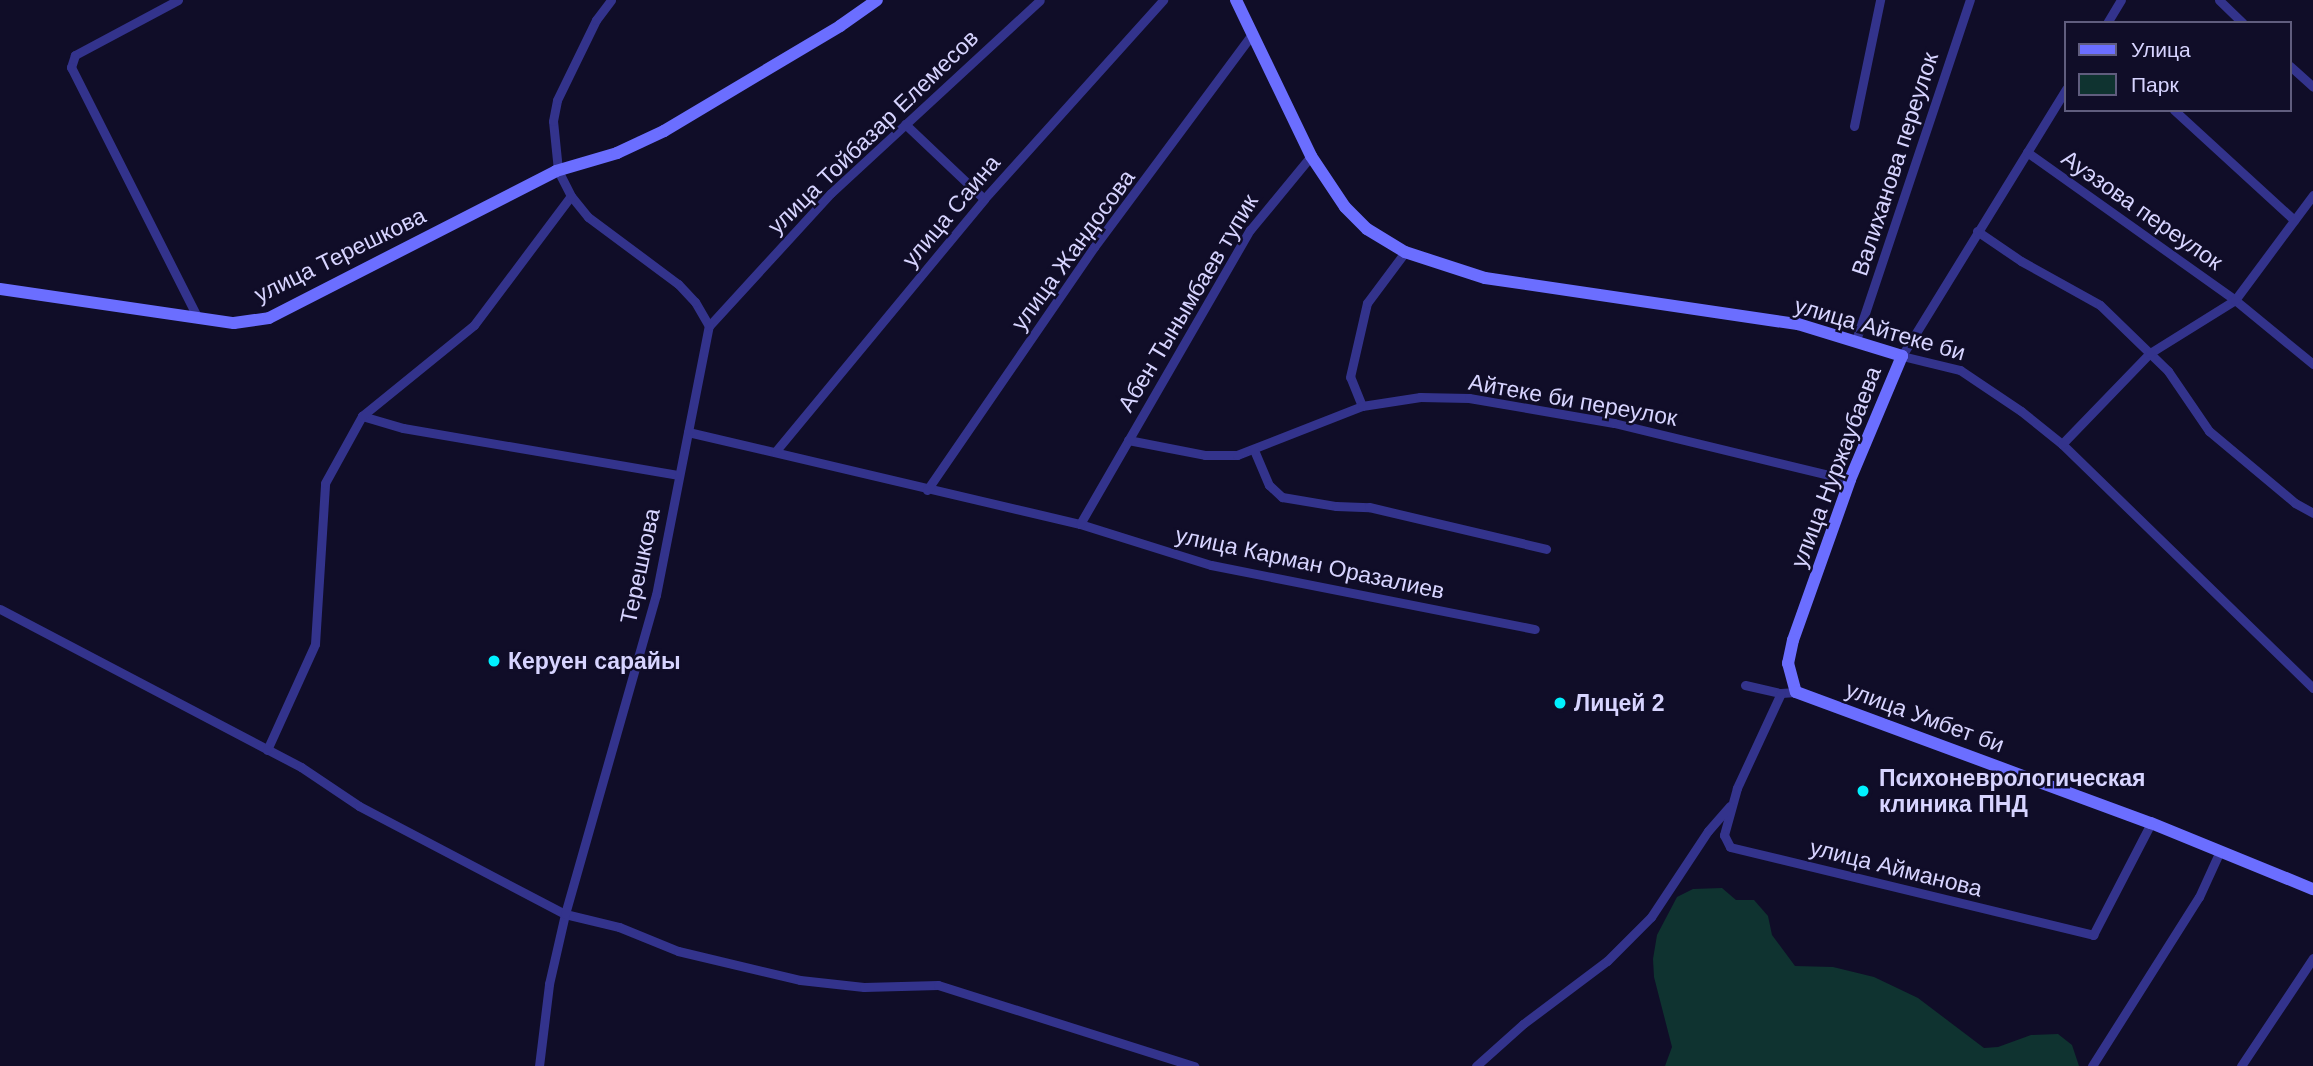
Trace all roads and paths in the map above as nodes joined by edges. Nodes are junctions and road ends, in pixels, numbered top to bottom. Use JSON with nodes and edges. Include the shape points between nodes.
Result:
{"nodes":[{"id":1,"x":178,"y":0,"type":"edge"},
{"id":2,"x":611,"y":0,"type":"edge"},
{"id":3,"x":877,"y":0,"type":"edge"},
{"id":4,"x":1040,"y":0,"type":"edge"},
{"id":5,"x":1163,"y":0,"type":"edge"},
{"id":6,"x":1236,"y":0,"type":"edge"},
{"id":7,"x":1880,"y":0,"type":"edge"},
{"id":8,"x":1970,"y":0,"type":"edge"},
{"id":9,"x":2121,"y":0,"type":"edge"},
{"id":10,"x":2219,"y":0,"type":"edge"},
{"id":11,"x":2108,"y":21,"type":"edge"},
{"id":12,"x":2241,"y":21,"type":"edge"},
{"id":13,"x":1252,"y":34,"type":"junction"},
{"id":14,"x":2292,"y":68,"type":"edge"},
{"id":15,"x":2313,"y":87,"type":"edge"},
{"id":16,"x":2064,"y":92,"type":"edge"},
{"id":17,"x":2176,"y":112,"type":"edge"},
{"id":18,"x":905,"y":124,"type":"junction"},
{"id":19,"x":1854,"y":126,"type":"dead end"},
{"id":20,"x":2027,"y":152,"type":"junction"},
{"id":21,"x":1311,"y":156,"type":"junction"},
{"id":22,"x":558,"y":170,"type":"junction"},
{"id":23,"x":2313,"y":195,"type":"edge"},
{"id":24,"x":571,"y":196,"type":"junction"},
{"id":25,"x":985,"y":199,"type":"junction"},
{"id":26,"x":2294,"y":220,"type":"junction"},
{"id":27,"x":1977,"y":231,"type":"junction"},
{"id":28,"x":1405,"y":252,"type":"junction"},
{"id":29,"x":0,"y":289,"type":"edge"},
{"id":30,"x":2235,"y":300,"type":"junction"},
{"id":31,"x":197,"y":316,"type":"junction"},
{"id":32,"x":709,"y":326,"type":"junction"},
{"id":33,"x":1856,"y":340,"type":"junction"},
{"id":34,"x":2150,"y":353,"type":"junction"},
{"id":35,"x":1902,"y":356,"type":"junction"},
{"id":36,"x":2313,"y":364,"type":"edge"},
{"id":37,"x":1362,"y":406,"type":"junction"},
{"id":38,"x":362,"y":416,"type":"junction"},
{"id":39,"x":688,"y":432,"type":"junction"},
{"id":40,"x":1128,"y":440,"type":"junction"},
{"id":41,"x":2062,"y":444,"type":"junction"},
{"id":42,"x":1254,"y":450,"type":"junction"},
{"id":43,"x":775,"y":452,"type":"junction"},
{"id":44,"x":679,"y":475,"type":"junction"},
{"id":45,"x":1850,"y":480,"type":"junction"},
{"id":46,"x":927,"y":490,"type":"junction"},
{"id":47,"x":2313,"y":513,"type":"edge"},
{"id":48,"x":1080,"y":524,"type":"junction"},
{"id":49,"x":1546,"y":549,"type":"dead end"},
{"id":50,"x":0,"y":608,"type":"edge"},
{"id":51,"x":1535,"y":629,"type":"dead end"},
{"id":52,"x":1745,"y":685,"type":"dead end"},
{"id":53,"x":2313,"y":688,"type":"edge"},
{"id":54,"x":1796,"y":692,"type":"junction"},
{"id":55,"x":1781,"y":693,"type":"junction"},
{"id":56,"x":267,"y":750,"type":"junction"},
{"id":57,"x":1733,"y":802,"type":"junction"},
{"id":58,"x":2151,"y":823,"type":"junction"},
{"id":59,"x":2220,"y":851,"type":"junction"},
{"id":60,"x":2313,"y":890,"type":"edge"},
{"id":61,"x":565,"y":914,"type":"junction"},
{"id":62,"x":2313,"y":958,"type":"edge"},
{"id":63,"x":539,"y":1066,"type":"edge"},
{"id":64,"x":1194,"y":1066,"type":"edge"},
{"id":65,"x":1476,"y":1066,"type":"edge"},
{"id":66,"x":2092,"y":1066,"type":"edge"},
{"id":67,"x":2241,"y":1066,"type":"edge"}],
"edges":[{"from":1,"to":31,"type":"street","via":[[75,55],[71,67]]},
{"from":2,"to":22,"type":"street","via":[[596,20],[557,100],[553,121]]},
{"from":3,"to":22,"type":"street","name":"улица Терешкова","via":[[664,131],[617,153]]},
{"from":4,"to":18,"type":"street","name":"улица Тойбазар Елемесов"},
{"from":5,"to":25,"type":"street","name":"улица Саина"},
{"from":6,"to":13,"type":"street","name":"улица Айтеке би"},
{"from":7,"to":19,"type":"street"},
{"from":8,"to":33,"type":"street","name":"Валиханова переулок"},
{"from":9,"to":11,"type":"street"},
{"from":10,"to":12,"type":"street"},
{"from":13,"to":21,"type":"street","name":"улица Айтеке би"},
{"from":13,"to":46,"type":"street","name":"улица Жандосова","via":[[1094,247]]},
{"from":14,"to":15,"type":"street"},
{"from":16,"to":20,"type":"street","name":"улица Нуржаубаева"},
{"from":17,"to":26,"type":"street"},
{"from":18,"to":25,"type":"street"},
{"from":18,"to":32,"type":"street","name":"улица Тойбазар Елемесов","via":[[831,193]]},
{"from":20,"to":27,"type":"street","name":"улица Нуржаубаева"},
{"from":20,"to":30,"type":"street","name":"Ауэзова переулок"},
{"from":21,"to":28,"type":"street","name":"улица Айтеке би","via":[[1345,207],[1367,229]]},
{"from":21,"to":40,"type":"street","name":"Абен Тынымбаев тупик","via":[[1250,230]]},
{"from":22,"to":24,"type":"street"},
{"from":22,"to":31,"type":"street","name":"улица Терешкова","via":[[269,318],[234,323]]},
{"from":23,"to":26,"type":"street"},
{"from":24,"to":32,"type":"street","via":[[588,217],[678,284]]},
{"from":24,"to":38,"type":"street","via":[[474,325]]},
{"from":25,"to":43,"type":"street","name":"улица Саина"},
{"from":26,"to":30,"type":"street"},
{"from":27,"to":34,"type":"street","via":[[2100,305]]},
{"from":27,"to":35,"type":"street","name":"улица Нуржаубаева"},
{"from":28,"to":33,"type":"street","name":"улица Айтеке би","via":[[1485,278],[1798,324]]},
{"from":28,"to":37,"type":"street","via":[[1367,303],[1350,377]]},
{"from":29,"to":31,"type":"street","name":"улица Терешкова"},
{"from":30,"to":34,"type":"street"},
{"from":30,"to":36,"type":"street","name":"Ауэзова переулок"},
{"from":32,"to":39,"type":"street","name":"Терешкова"},
{"from":33,"to":35,"type":"street","name":"улица Айтеке би"},
{"from":34,"to":41,"type":"street"},
{"from":34,"to":47,"type":"street","via":[[2168,370],[2210,431]]},
{"from":35,"to":41,"type":"street","name":"улица Айтеке би","via":[[1960,370]]},
{"from":35,"to":45,"type":"street","name":"улица Нуржаубаева"},
{"from":37,"to":42,"type":"street","name":"Айтеке би переулок"},
{"from":37,"to":45,"type":"street","name":"Айтеке би переулок","via":[[1420,397],[1517,404]]},
{"from":38,"to":44,"type":"street","via":[[403,428]]},
{"from":38,"to":56,"type":"street","via":[[326,483],[316,644]]},
{"from":39,"to":43,"type":"street","name":"улица Карман Оразалиев"},
{"from":39,"to":44,"type":"street","name":"Терешкова"},
{"from":40,"to":42,"type":"street","name":"Айтеке би переулок","via":[[1219,457]]},
{"from":40,"to":48,"type":"street","name":"Абен Тынымбаев тупик"},
{"from":41,"to":53,"type":"street","name":"улица Айтеке би"},
{"from":42,"to":49,"type":"street","via":[[1269,485],[1282,496],[1369,507]]},
{"from":43,"to":46,"type":"street","name":"улица Карман Оразалиев"},
{"from":44,"to":61,"type":"street","name":"Терешкова","via":[[656,594]]},
{"from":45,"to":54,"type":"street","name":"улица Нуржаубаева","via":[[1793,640],[1788,663]]},
{"from":46,"to":48,"type":"street","name":"улица Карман Оразалиев"},
{"from":48,"to":51,"type":"street","name":"улица Карман Оразалиев","via":[[1211,565]]},
{"from":50,"to":56,"type":"street"},
{"from":52,"to":55,"type":"street"},
{"from":54,"to":55,"type":"street"},
{"from":54,"to":58,"type":"street","name":"улица Умбет би"},
{"from":55,"to":57,"type":"street","name":"улица Айманова"},
{"from":56,"to":61,"type":"street","via":[[359,806]]},
{"from":57,"to":58,"type":"street","name":"улица Айманова","via":[[1724,835],[1730,847],[2094,935]]},
{"from":57,"to":65,"type":"street","via":[[1708,831],[1651,917],[1607,961]]},
{"from":58,"to":59,"type":"street","name":"улица Умбет би"},
{"from":59,"to":60,"type":"street","name":"улица Умбет би"},
{"from":59,"to":66,"type":"street","via":[[2199,897]]},
{"from":61,"to":63,"type":"street","name":"Терешкова","via":[[549,984]]},
{"from":61,"to":64,"type":"street","via":[[620,927],[678,951],[800,980],[864,987],[938,985]]},
{"from":62,"to":67,"type":"street"}]}
